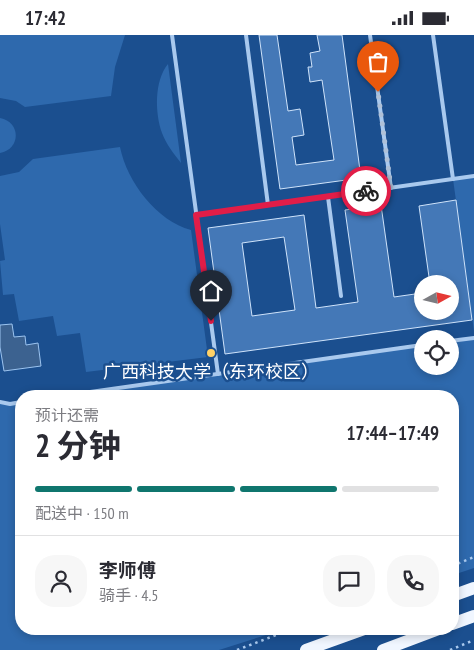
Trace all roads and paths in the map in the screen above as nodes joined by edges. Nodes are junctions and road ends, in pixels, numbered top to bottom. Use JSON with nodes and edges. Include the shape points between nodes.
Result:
{"nodes":[{"id":1,"x":172,"y":35,"type":"edge"},
{"id":2,"x":246,"y":35,"type":"edge"},
{"id":3,"x":370,"y":35,"type":"edge"},
{"id":4,"x":433,"y":35,"type":"edge"},
{"id":5,"x":474,"y":176,"type":"edge"},
{"id":6,"x":453,"y":179,"type":"junction"},
{"id":7,"x":391,"y":188,"type":"junction"},
{"id":8,"x":328,"y":197,"type":"junction"},
{"id":9,"x":268,"y":205,"type":"junction"},
{"id":10,"x":196,"y":215,"type":"junction"},
{"id":11,"x":340,"y":296,"type":"dead end"},
{"id":12,"x":474,"y":338,"type":"edge"},
{"id":13,"x":459,"y":340,"type":"edge"},
{"id":14,"x":414,"y":346,"type":"edge"},
{"id":15,"x":218,"y":374,"type":"junction"},
{"id":16,"x":105,"y":390,"type":"edge"},
{"id":17,"x":0,"y":402,"type":"edge"},
{"id":18,"x":15,"y":403,"type":"edge"},
{"id":19,"x":474,"y":557,"type":"edge"},
{"id":20,"x":459,"y":563,"type":"edge"},
{"id":21,"x":474,"y":588,"type":"edge"},
{"id":22,"x":459,"y":593,"type":"edge"},
{"id":23,"x":474,"y":616,"type":"edge"},
{"id":24,"x":459,"y":621,"type":"edge"},
{"id":25,"x":276,"y":635,"type":"edge"},
{"id":26,"x":347,"y":635,"type":"edge"},
{"id":27,"x":423,"y":635,"type":"edge"},
{"id":28,"x":474,"y":640,"type":"edge"},
{"id":29,"x":237,"y":650,"type":"edge"},
{"id":30,"x":306,"y":650,"type":"edge"},
{"id":31,"x":383,"y":650,"type":"edge"},
{"id":32,"x":450,"y":650,"type":"edge"}],
"edges":[{"from":1,"to":10,"type":"lane"},
{"from":2,"to":9,"type":"lane"},
{"from":3,"to":7,"type":"lane"},
{"from":4,"to":6,"type":"lane"},
{"from":5,"to":6,"type":"lane"},
{"from":6,"to":7,"type":"lane"},
{"from":7,"to":8,"type":"lane"},
{"from":8,"to":9,"type":"lane"},
{"from":8,"to":11,"type":"lane"},
{"from":9,"to":10,"type":"lane"},
{"from":10,"to":15,"type":"lane"},
{"from":12,"to":13,"type":"lane"},
{"from":14,"to":15,"type":"lane"},
{"from":15,"to":16,"type":"lane"},
{"from":17,"to":18,"type":"lane"},
{"from":19,"to":20,"type":"path"},
{"from":21,"to":22,"type":"main road"},
{"from":23,"to":24,"type":"main road"},
{"from":25,"to":29,"type":"path"},
{"from":26,"to":30,"type":"main road"},
{"from":27,"to":31,"type":"main road"},
{"from":28,"to":32,"type":"path"}]}
